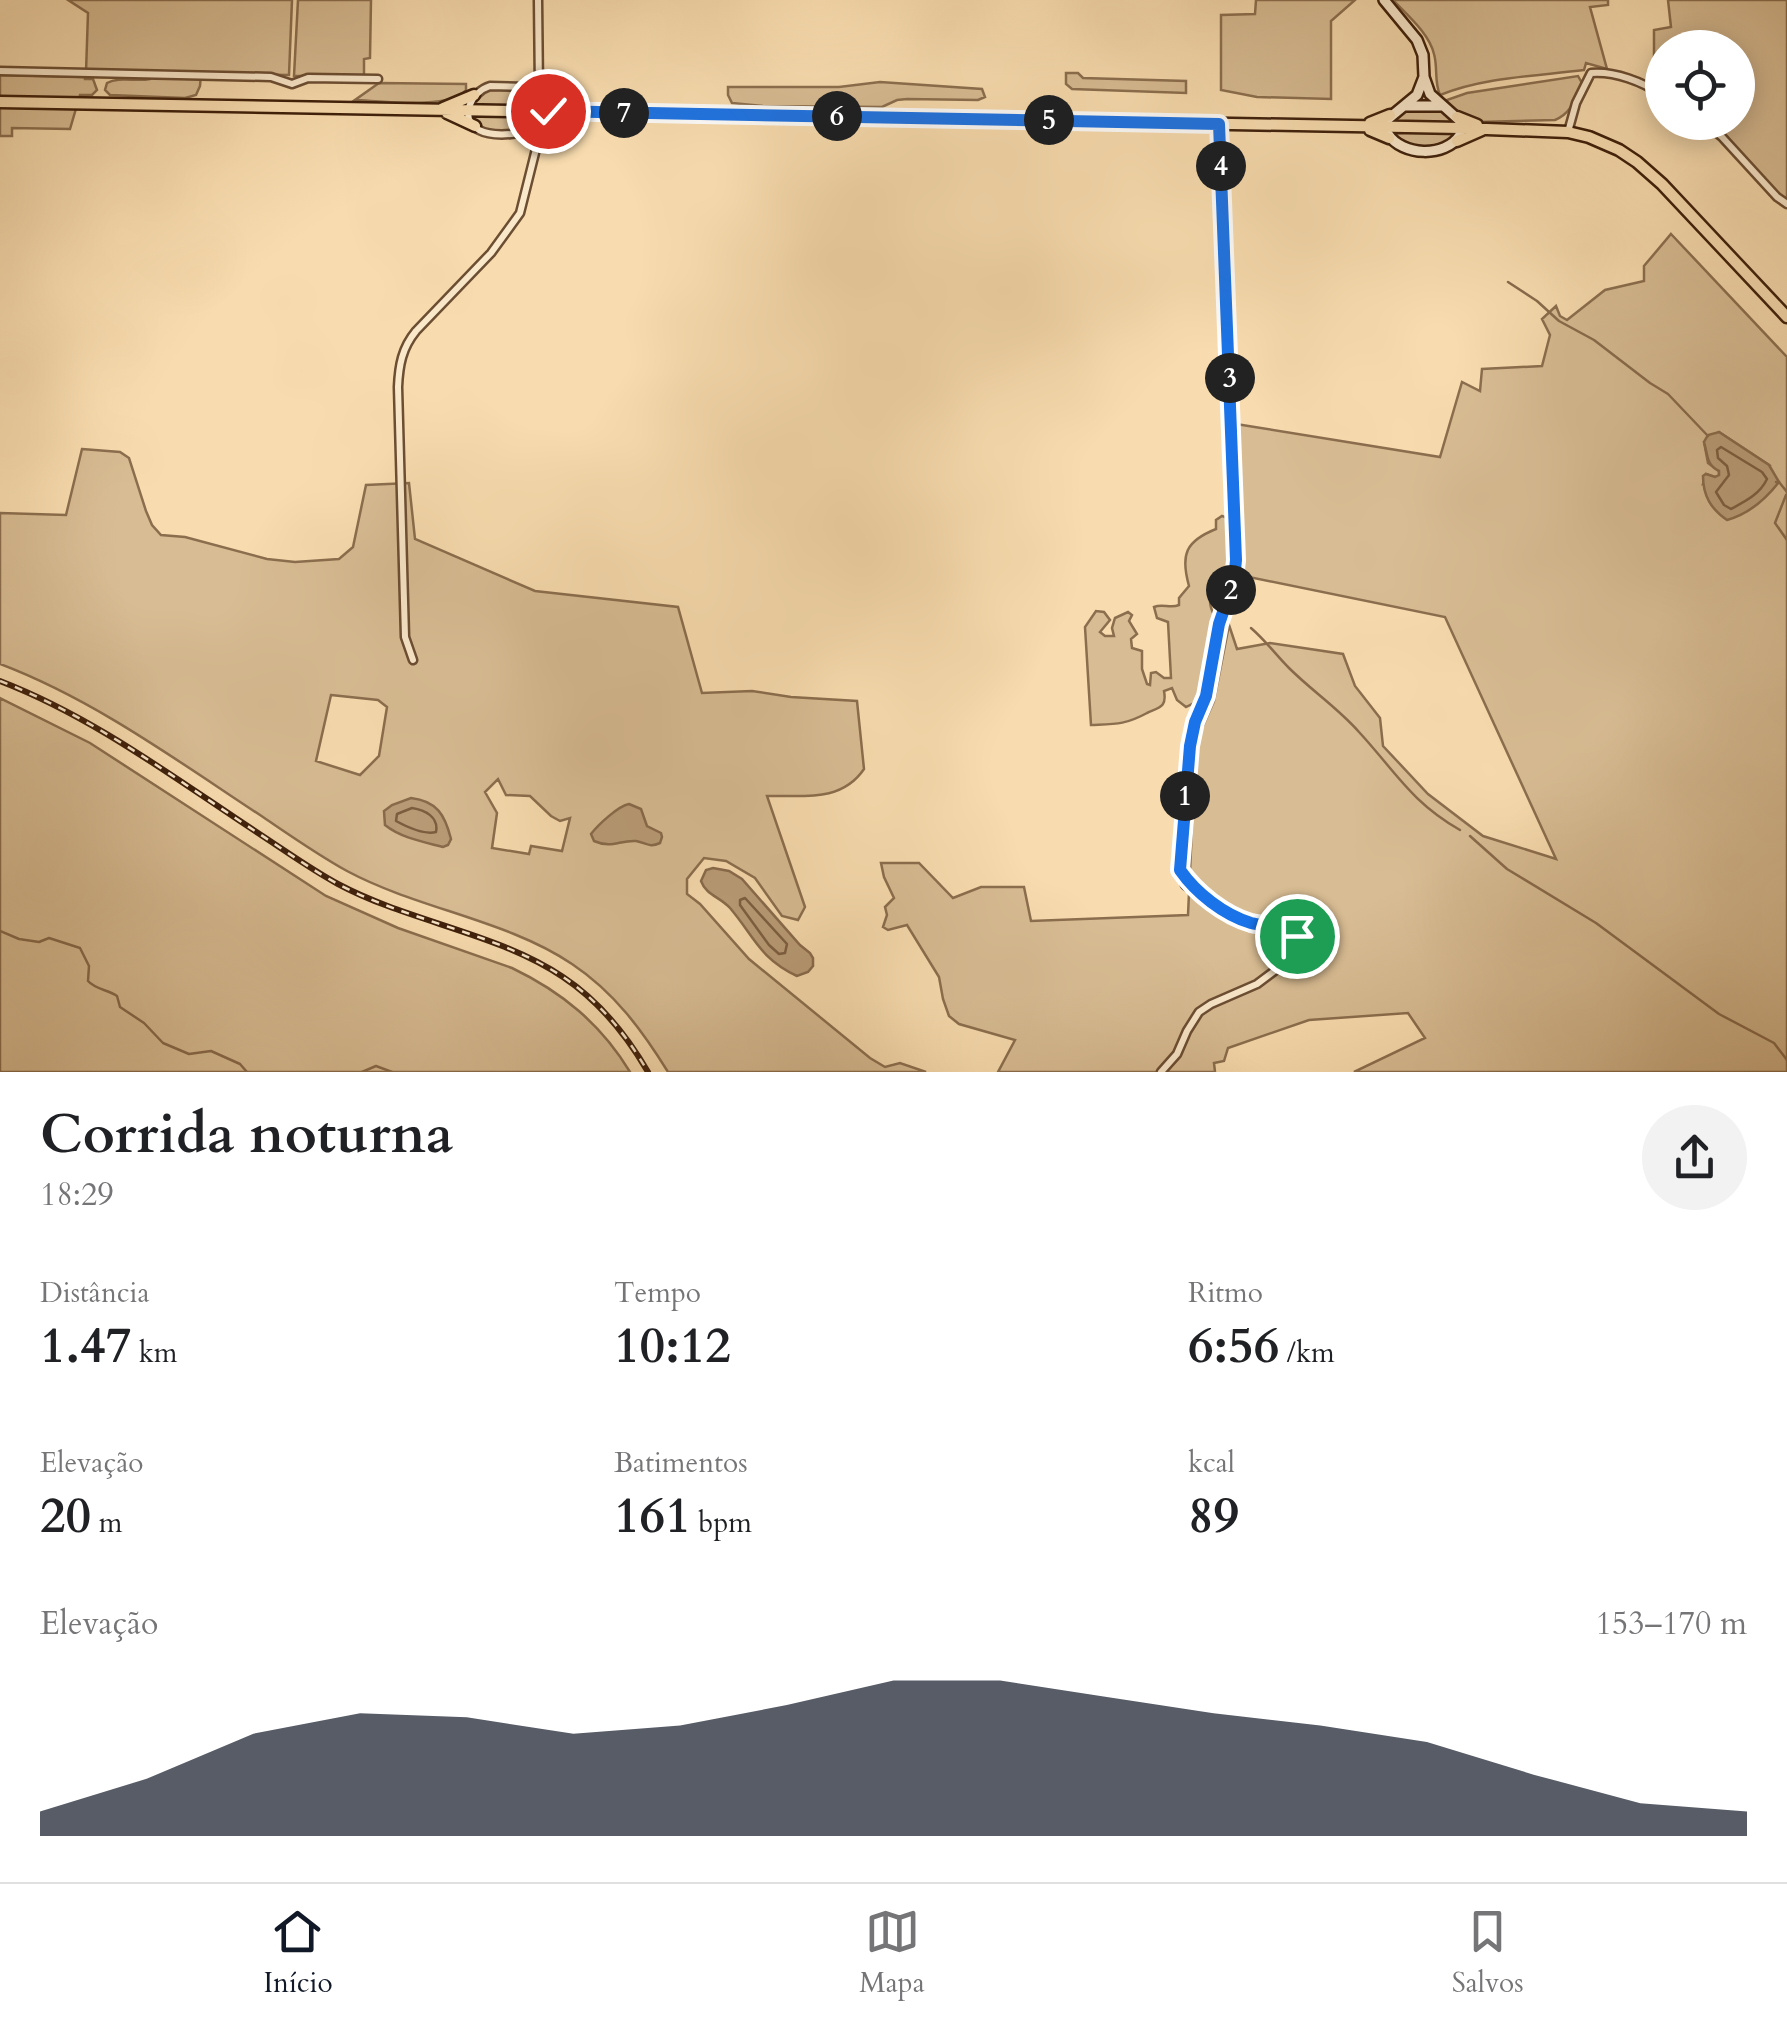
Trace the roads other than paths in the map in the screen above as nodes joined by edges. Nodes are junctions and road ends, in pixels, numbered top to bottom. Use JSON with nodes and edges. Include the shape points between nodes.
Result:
{"nodes":[{"id":1,"x":538,"y":0,"type":"edge"},
{"id":2,"x":1384,"y":0,"type":"edge"},
{"id":3,"x":0,"y":71,"type":"edge"},
{"id":4,"x":1424,"y":77,"type":"junction"},
{"id":5,"x":378,"y":79,"type":"dead end"},
{"id":6,"x":1645,"y":85,"type":"edge"},
{"id":7,"x":541,"y":93,"type":"junction"},
{"id":8,"x":474,"y":94,"type":"junction"},
{"id":9,"x":0,"y":102,"type":"edge"},
{"id":10,"x":1404,"y":106,"type":"junction"},
{"id":11,"x":1444,"y":106,"type":"junction"},
{"id":12,"x":437,"y":110,"type":"junction"},
{"id":13,"x":469,"y":110,"type":"junction"},
{"id":14,"x":548,"y":111,"type":"junction"},
{"id":15,"x":574,"y":112,"type":"junction"},
{"id":16,"x":1459,"y":122,"type":"junction"},
{"id":17,"x":1219,"y":124,"type":"junction"},
{"id":18,"x":475,"y":126,"type":"junction"},
{"id":19,"x":1388,"y":126,"type":"junction"},
{"id":20,"x":1488,"y":128,"type":"junction"},
{"id":21,"x":538,"y":129,"type":"junction"},
{"id":22,"x":1568,"y":132,"type":"junction"},
{"id":23,"x":1726,"y":140,"type":"edge"},
{"id":24,"x":1457,"y":141,"type":"junction"},
{"id":25,"x":1787,"y":204,"type":"edge"},
{"id":26,"x":1787,"y":317,"type":"edge"},
{"id":27,"x":413,"y":660,"type":"dead end"},
{"id":28,"x":1162,"y":1072,"type":"edge"}],
"edges":[{"from":1,"to":7,"type":"street"},
{"from":2,"to":4,"type":"main road","via":[[1417,40]]},
{"from":3,"to":5,"type":"street","via":[[271,78],[292,84],[308,78]]},
{"from":4,"to":10,"type":"main road"},
{"from":4,"to":11,"type":"main road"},
{"from":6,"to":22,"type":"street","via":[[1590,73]]},
{"from":7,"to":8,"type":"street","via":[[490,86]]},
{"from":7,"to":14,"type":"street"},
{"from":7,"to":15,"type":"main road"},
{"from":8,"to":12,"type":"main road"},
{"from":8,"to":13,"type":"street"},
{"from":9,"to":12,"type":"main road"},
{"from":10,"to":11,"type":"main road"},
{"from":10,"to":19,"type":"main road"},
{"from":11,"to":16,"type":"main road"},
{"from":12,"to":13,"type":"main road"},
{"from":12,"to":18,"type":"main road"},
{"from":13,"to":14,"type":"main road"},
{"from":13,"to":18,"type":"street"},
{"from":14,"to":15,"type":"main road"},
{"from":14,"to":21,"type":"street"},
{"from":15,"to":17,"type":"main road"},
{"from":15,"to":21,"type":"main road"},
{"from":16,"to":19,"type":"main road"},
{"from":16,"to":20,"type":"main road"},
{"from":16,"to":24,"type":"main road"},
{"from":17,"to":19,"type":"main road"},
{"from":17,"to":28,"type":"street","via":[[1236,560],[1190,746],[1180,870],[1185,886],[1240,919],[1292,931],[1300,946],[1257,984],[1199,1012]]},
{"from":18,"to":21,"type":"street","via":[[492,133]]},
{"from":19,"to":24,"type":"main road","via":[[1400,146],[1417,150]]},
{"from":20,"to":22,"type":"main road"},
{"from":20,"to":24,"type":"main road"},
{"from":21,"to":27,"type":"street","via":[[520,213],[401,357],[405,637]]},
{"from":22,"to":26,"type":"main road","via":[[1637,162]]},
{"from":23,"to":25,"type":"street"}]}
